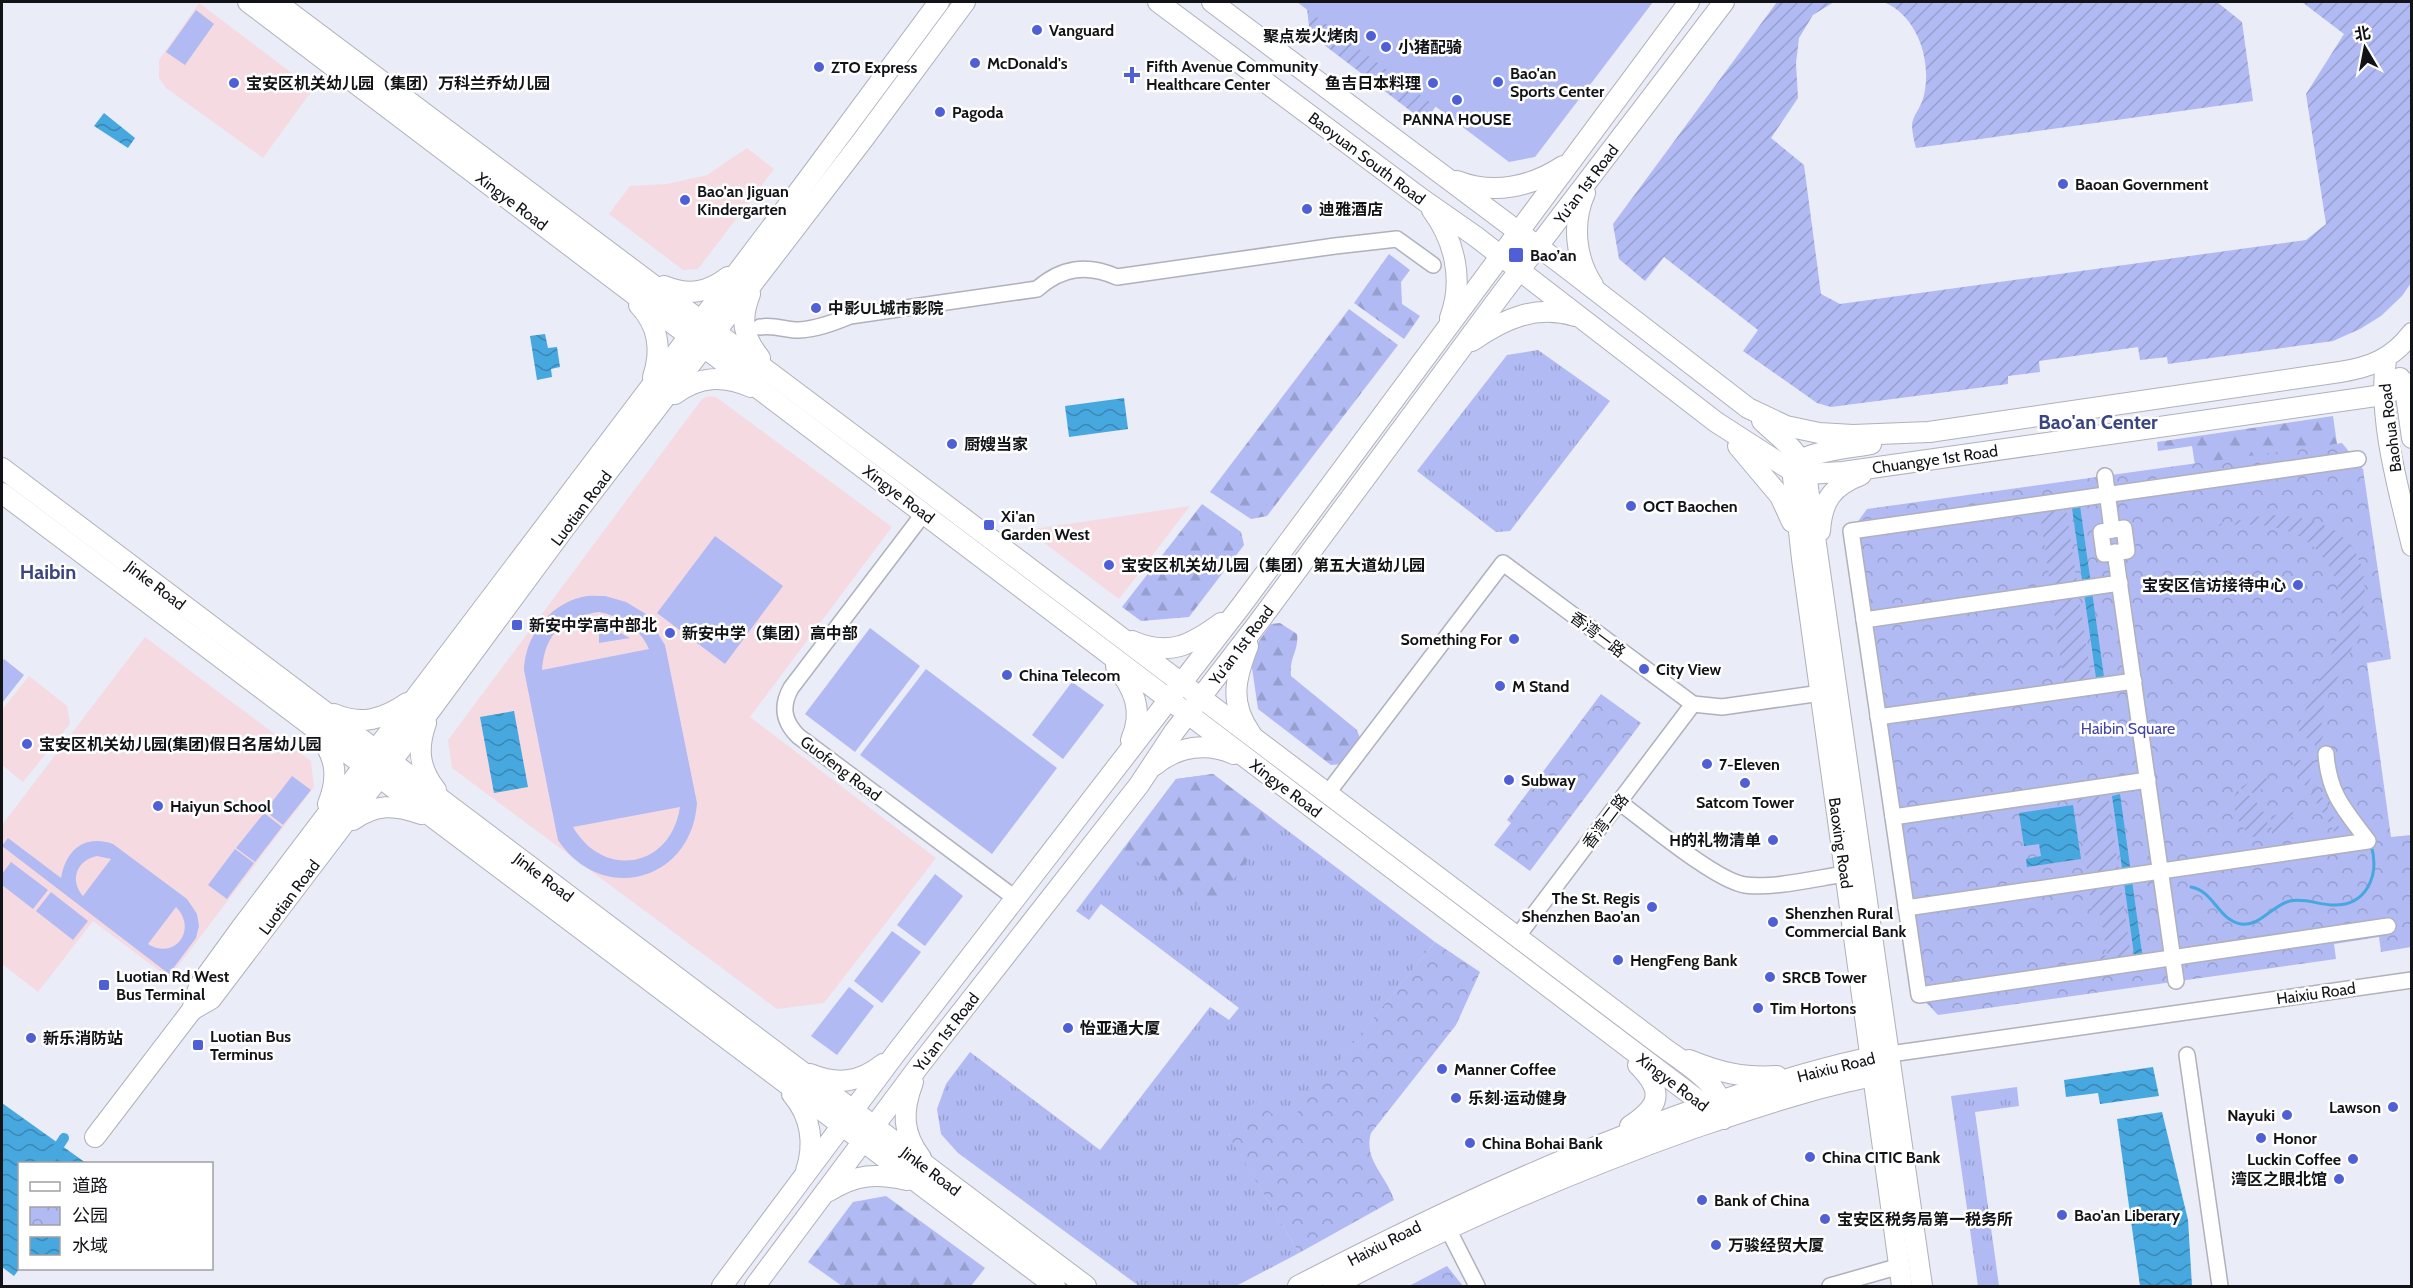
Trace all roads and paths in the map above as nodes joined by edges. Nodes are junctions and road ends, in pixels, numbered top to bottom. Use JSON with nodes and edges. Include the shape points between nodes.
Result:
{"nodes":[{"id":1,"x":248,"y":2,"type":"edge"},
{"id":2,"x":276,"y":2,"type":"edge"},
{"id":3,"x":939,"y":2,"type":"edge"},
{"id":4,"x":966,"y":2,"type":"edge"},
{"id":5,"x":1158,"y":2,"type":"edge"},
{"id":6,"x":1212,"y":2,"type":"edge"},
{"id":7,"x":1689,"y":2,"type":"edge"},
{"id":8,"x":1724,"y":2,"type":"edge"},
{"id":9,"x":1573,"y":156,"type":"junction"},
{"id":10,"x":1441,"y":174,"type":"junction"},
{"id":11,"x":1593,"y":175,"type":"junction"},
{"id":12,"x":1422,"y":199,"type":"junction"},
{"id":13,"x":1518,"y":231,"type":"junction"},
{"id":14,"x":1538,"y":246,"type":"junction"},
{"id":15,"x":1501,"y":255,"type":"junction"},
{"id":16,"x":1433,"y":265,"type":"dead end"},
{"id":17,"x":753,"y":266,"type":"junction"},
{"id":18,"x":1520,"y":270,"type":"junction"},
{"id":19,"x":629,"y":277,"type":"junction"},
{"id":20,"x":1598,"y":292,"type":"junction"},
{"id":21,"x":1583,"y":318,"type":"junction"},
{"id":22,"x":760,"y":327,"type":"dead end"},
{"id":23,"x":1446,"y":330,"type":"junction"},
{"id":24,"x":703,"y":333,"type":"junction"},
{"id":25,"x":2412,"y":333,"type":"edge"},
{"id":26,"x":1460,"y":350,"type":"junction"},
{"id":27,"x":2386,"y":359,"type":"junction"},
{"id":28,"x":773,"y":386,"type":"junction"},
{"id":29,"x":2409,"y":387,"type":"edge"},
{"id":30,"x":2383,"y":395,"type":"junction"},
{"id":31,"x":651,"y":401,"type":"junction"},
{"id":32,"x":1748,"y":408,"type":"junction"},
{"id":33,"x":1716,"y":422,"type":"junction"},
{"id":34,"x":1929,"y":432,"type":"junction"},
{"id":35,"x":2412,"y":438,"type":"edge"},
{"id":36,"x":2358,"y":459,"type":"dead end"},
{"id":37,"x":2403,"y":464,"type":"edge"},
{"id":38,"x":1883,"y":467,"type":"junction"},
{"id":39,"x":2,"y":468,"type":"edge"},
{"id":40,"x":1800,"y":468,"type":"junction"},
{"id":41,"x":2105,"y":476,"type":"dead end"},
{"id":42,"x":2,"y":493,"type":"edge"},
{"id":43,"x":2107,"y":495,"type":"junction"},
{"id":44,"x":924,"y":513,"type":"junction"},
{"id":45,"x":2412,"y":546,"type":"edge"},
{"id":46,"x":1810,"y":557,"type":"junction"},
{"id":47,"x":2120,"y":583,"type":"junction"},
{"id":48,"x":1241,"y":606,"type":"junction"},
{"id":49,"x":1864,"y":620,"type":"junction"},
{"id":50,"x":1258,"y":623,"type":"junction"},
{"id":51,"x":1094,"y":630,"type":"junction"},
{"id":52,"x":2134,"y":681,"type":"junction"},
{"id":53,"x":420,"y":691,"type":"junction"},
{"id":54,"x":1174,"y":691,"type":"junction"},
{"id":55,"x":1821,"y":693,"type":"junction"},
{"id":56,"x":1694,"y":704,"type":"junction"},
{"id":57,"x":1194,"y":706,"type":"junction"},
{"id":58,"x":432,"y":708,"type":"junction"},
{"id":59,"x":311,"y":714,"type":"junction"},
{"id":60,"x":1878,"y":717,"type":"junction"},
{"id":61,"x":1259,"y":743,"type":"junction"},
{"id":62,"x":2326,"y":754,"type":"dead end"},
{"id":63,"x":369,"y":758,"type":"junction"},
{"id":64,"x":1249,"y":760,"type":"junction"},
{"id":65,"x":1116,"y":767,"type":"junction"},
{"id":66,"x":386,"y":770,"type":"junction"},
{"id":67,"x":2148,"y":780,"type":"junction"},
{"id":68,"x":1139,"y":785,"type":"junction"},
{"id":69,"x":1327,"y":794,"type":"junction"},
{"id":70,"x":1619,"y":802,"type":"junction"},
{"id":71,"x":457,"y":811,"type":"junction"},
{"id":72,"x":1893,"y":817,"type":"junction"},
{"id":73,"x":320,"y":823,"type":"junction"},
{"id":74,"x":441,"y":824,"type":"junction"},
{"id":75,"x":338,"y":834,"type":"junction"},
{"id":76,"x":2161,"y":871,"type":"junction"},
{"id":77,"x":1845,"y":874,"type":"junction"},
{"id":78,"x":1015,"y":898,"type":"junction"},
{"id":79,"x":1906,"y":908,"type":"junction"},
{"id":80,"x":2388,"y":926,"type":"dead end"},
{"id":81,"x":1517,"y":937,"type":"junction"},
{"id":82,"x":2173,"y":958,"type":"junction"},
{"id":83,"x":2412,"y":980,"type":"edge"},
{"id":84,"x":2176,"y":981,"type":"dead end"},
{"id":85,"x":192,"y":1010,"type":"junction"},
{"id":86,"x":1613,"y":1036,"type":"junction"},
{"id":87,"x":1670,"y":1052,"type":"junction"},
{"id":88,"x":896,"y":1053,"type":"junction"},
{"id":89,"x":2187,"y":1056,"type":"dead end"},
{"id":90,"x":1881,"y":1065,"type":"junction"},
{"id":91,"x":920,"y":1066,"type":"junction"},
{"id":92,"x":1812,"y":1072,"type":"junction"},
{"id":93,"x":788,"y":1074,"type":"junction"},
{"id":94,"x":1717,"y":1108,"type":"junction"},
{"id":95,"x":847,"y":1119,"type":"junction"},
{"id":96,"x":868,"y":1135,"type":"junction"},
{"id":97,"x":95,"y":1137,"type":"dead end"},
{"id":98,"x":1609,"y":1141,"type":"junction"},
{"id":99,"x":921,"y":1175,"type":"junction"},
{"id":100,"x":803,"y":1180,"type":"junction"},
{"id":101,"x":822,"y":1195,"type":"junction"},
{"id":102,"x":1448,"y":1229,"type":"junction"},
{"id":103,"x":1900,"y":1266,"type":"junction"},
{"id":104,"x":722,"y":1287,"type":"edge"},
{"id":105,"x":755,"y":1287,"type":"edge"},
{"id":106,"x":1055,"y":1287,"type":"edge"},
{"id":107,"x":1086,"y":1287,"type":"edge"},
{"id":108,"x":1298,"y":1287,"type":"edge"},
{"id":109,"x":1333,"y":1287,"type":"edge"},
{"id":110,"x":1477,"y":1287,"type":"edge"},
{"id":111,"x":1830,"y":1287,"type":"edge"},
{"id":112,"x":1902,"y":1287,"type":"edge"},
{"id":113,"x":1923,"y":1287,"type":"edge"},
{"id":114,"x":2220,"y":1287,"type":"edge"}],
"edges":[{"from":1,"to":19,"type":"main road","name":"Xingye Road"},
{"from":2,"to":19,"type":"main road","name":"Xingye Road"},
{"from":3,"to":17,"type":"main road","name":"Luotian Road"},
{"from":4,"to":17,"type":"main road","name":"Luotian Road","via":[[862,141]]},
{"from":5,"to":12,"type":"main road","name":"Baoyuan South Road"},
{"from":6,"to":10,"type":"main road","name":"Baoyuan South Road"},
{"from":7,"to":9,"type":"main road","name":"Yu'an 1st Road"},
{"from":8,"to":11,"type":"main road","name":"Yu'an 1st Road"},
{"from":9,"to":10,"type":"main road","via":[[1550,174],[1508,188],[1478,187]]},
{"from":9,"to":13,"type":"main road","name":"Yu'an 1st Road"},
{"from":10,"to":13,"type":"main road","name":"Baoyuan South Road"},
{"from":11,"to":14,"type":"main road","name":"Yu'an 1st Road"},
{"from":11,"to":20,"type":"main road","via":[[1580,207],[1577,231],[1580,256]]},
{"from":12,"to":15,"type":"main road","name":"Baoyuan South Road"},
{"from":12,"to":23,"type":"main road","via":[[1444,229],[1454,256],[1457,288]]},
{"from":13,"to":14,"type":"main road","name":"Baoyuan South Road"},
{"from":13,"to":15,"type":"main road","name":"Yu'an 1st Road"},
{"from":14,"to":18,"type":"main road","name":"Yu'an 1st Road"},
{"from":14,"to":20,"type":"main road","name":"Chuangye 1st Road"},
{"from":15,"to":18,"type":"main road","name":"Baoyuan South Road"},
{"from":15,"to":23,"type":"main road","name":"Yu'an 1st Road"},
{"from":16,"to":22,"type":"street","via":[[1397,239],[1117,277],[1096,269],[1073,269],[1059,273],[1038,289],[850,316],[796,330],[774,325]]},
{"from":17,"to":19,"type":"main road","via":[[696,292]]},
{"from":17,"to":24,"type":"main road","name":"Luotian Road"},
{"from":17,"to":28,"type":"main road","via":[[744,329]]},
{"from":18,"to":21,"type":"main road"},
{"from":18,"to":26,"type":"main road","name":"Yu'an 1st Road"},
{"from":19,"to":24,"type":"main road","name":"Xingye Road"},
{"from":19,"to":31,"type":"main road","via":[[652,321],[658,342]]},
{"from":20,"to":32,"type":"main road","name":"Chuangye 1st Road"},
{"from":21,"to":26,"type":"main road","via":[[1552,311],[1521,314],[1498,324]]},
{"from":21,"to":33,"type":"main road"},
{"from":23,"to":48,"type":"main road","name":"Yu'an 1st Road"},
{"from":24,"to":28,"type":"main road","name":"Xingye Road"},
{"from":24,"to":31,"type":"main road","name":"Luotian Road"},
{"from":25,"to":27,"type":"main road","name":"Chuangye 1st Road"},
{"from":26,"to":50,"type":"main road","name":"Yu'an 1st Road"},
{"from":27,"to":29,"type":"main road","name":"Baohua Road"},
{"from":27,"to":30,"type":"main road","name":"Baohua Road"},
{"from":27,"to":34,"type":"main road","name":"Chuangye 1st Road","via":[[2340,372]]},
{"from":28,"to":31,"type":"main road","via":[[707,378]]},
{"from":28,"to":44,"type":"main road","name":"Xingye Road"},
{"from":28,"to":51,"type":"main road","name":"Xingye Road"},
{"from":29,"to":30,"type":"main road","name":"Chuangye 1st Road"},
{"from":29,"to":35,"type":"main road","name":"Baohua Road"},
{"from":30,"to":37,"type":"main road","name":"Baohua Road"},
{"from":30,"to":38,"type":"main road","name":"Chuangye 1st Road"},
{"from":31,"to":53,"type":"main road","name":"Luotian Road"},
{"from":31,"to":58,"type":"main road","name":"Luotian Road","via":[[564,529]]},
{"from":32,"to":34,"type":"main road","name":"Chuangye 1st Road","via":[[1786,426],[1819,434]]},
{"from":32,"to":40,"type":"main road"},
{"from":33,"to":40,"type":"main road"},
{"from":33,"to":46,"type":"main road","via":[[1780,496]]},
{"from":34,"to":40,"type":"main road"},
{"from":36,"to":43,"type":"street"},
{"from":37,"to":45,"type":"main road","name":"Baohua Road"},
{"from":38,"to":40,"type":"main road","name":"Chuangye 1st Road"},
{"from":38,"to":46,"type":"main road","via":[[1849,479],[1831,494]]},
{"from":39,"to":59,"type":"main road","name":"Jinke Road"},
{"from":40,"to":46,"type":"main road","name":"Baoxing Road"},
{"from":41,"to":43,"type":"street"},
{"from":42,"to":59,"type":"main road","name":"Jinke Road"},
{"from":43,"to":47,"type":"street","via":[[2112,530],[2101,532],[2104,554],[2115,552]]},
{"from":43,"to":49,"type":"street","via":[[1851,531]]},
{"from":44,"to":51,"type":"main road","name":"Xingye Road"},
{"from":44,"to":78,"type":"street","name":"Guofeng Road","via":[[791,688],[784,714],[798,736]]},
{"from":46,"to":55,"type":"main road","name":"Baoxing Road"},
{"from":46,"to":90,"type":"main road","name":"Baoxing Road"},
{"from":47,"to":49,"type":"street"},
{"from":47,"to":52,"type":"street"},
{"from":48,"to":51,"type":"main road","via":[[1220,624],[1175,648],[1156,648]]},
{"from":48,"to":54,"type":"main road","name":"Yu'an 1st Road"},
{"from":49,"to":60,"type":"street"},
{"from":50,"to":57,"type":"main road","name":"Yu'an 1st Road"},
{"from":50,"to":61,"type":"main road","via":[[1241,663],[1236,691],[1242,719]]},
{"from":51,"to":54,"type":"main road","name":"Xingye Road"},
{"from":51,"to":65,"type":"main road","via":[[1137,703],[1132,737]]},
{"from":52,"to":60,"type":"street"},
{"from":52,"to":67,"type":"street"},
{"from":53,"to":59,"type":"main road","via":[[387,716],[364,721]]},
{"from":53,"to":63,"type":"main road","name":"Luotian Road"},
{"from":54,"to":57,"type":"main road","name":"Xingye Road"},
{"from":54,"to":65,"type":"main road","name":"Yu'an 1st Road"},
{"from":55,"to":56,"type":"street","via":[[1722,707]]},
{"from":55,"to":77,"type":"main road","name":"Baoxing Road"},
{"from":56,"to":69,"type":"street","name":"香湾一路","via":[[1503,563]]},
{"from":56,"to":70,"type":"street","name":"香湾二路"},
{"from":57,"to":61,"type":"main road","name":"Xingye Road"},
{"from":57,"to":64,"type":"main road","name":"Xingye Road"},
{"from":57,"to":68,"type":"main road","name":"Yu'an 1st Road"},
{"from":58,"to":66,"type":"main road","name":"Luotian Road"},
{"from":58,"to":71,"type":"main road","via":[[421,738],[421,764],[429,782]]},
{"from":59,"to":63,"type":"main road","name":"Jinke Road"},
{"from":59,"to":73,"type":"main road","via":[[335,769],[334,786]]},
{"from":60,"to":72,"type":"street"},
{"from":61,"to":69,"type":"main road","name":"Xingye Road"},
{"from":62,"to":76,"type":"street","via":[[2336,798],[2368,841]]},
{"from":63,"to":66,"type":"main road","name":"Jinke Road"},
{"from":63,"to":73,"type":"main road","name":"Luotian Road"},
{"from":64,"to":68,"type":"main road","via":[[1216,747],[1184,749],[1156,764]]},
{"from":64,"to":86,"type":"main road","name":"Xingye Road"},
{"from":65,"to":78,"type":"main road","name":"Yu'an 1st Road"},
{"from":66,"to":71,"type":"main road","name":"Jinke Road"},
{"from":66,"to":74,"type":"main road","name":"Jinke Road"},
{"from":66,"to":75,"type":"main road","name":"Luotian Road"},
{"from":67,"to":72,"type":"street"},
{"from":67,"to":76,"type":"street"},
{"from":68,"to":91,"type":"main road","name":"Yu'an 1st Road"},
{"from":69,"to":81,"type":"main road","name":"Xingye Road"},
{"from":70,"to":77,"type":"street","via":[[1737,884],[1762,885]]},
{"from":70,"to":81,"type":"street","name":"香湾二路"},
{"from":71,"to":93,"type":"main road","name":"Jinke Road"},
{"from":72,"to":79,"type":"street"},
{"from":73,"to":85,"type":"main road","name":"Luotian Road","via":[[199,986]]},
{"from":74,"to":75,"type":"main road","via":[[411,810],[383,806],[361,814]]},
{"from":74,"to":93,"type":"main road","name":"Jinke Road"},
{"from":75,"to":85,"type":"main road","name":"Luotian Road","via":[[212,999]]},
{"from":76,"to":79,"type":"street"},
{"from":76,"to":82,"type":"street"},
{"from":77,"to":90,"type":"main road","name":"Baoxing Road"},
{"from":78,"to":88,"type":"main road","name":"Yu'an 1st Road"},
{"from":79,"to":82,"type":"street","via":[[1919,995]]},
{"from":80,"to":82,"type":"street"},
{"from":81,"to":87,"type":"main road","name":"Xingye Road"},
{"from":82,"to":84,"type":"street"},
{"from":83,"to":90,"type":"street","name":"Haixiu Road"},
{"from":85,"to":97,"type":"main road","name":"Luotian Road"},
{"from":86,"to":94,"type":"main road","name":"Xingye Road"},
{"from":86,"to":98,"type":"main road","via":[[1652,1080],[1656,1101],[1649,1113]]},
{"from":87,"to":92,"type":"main road","via":[[1738,1076]]},
{"from":87,"to":94,"type":"main road","name":"Xingye Road","via":[[1714,1088]]},
{"from":88,"to":93,"type":"main road","via":[[871,1073],[852,1080]]},
{"from":88,"to":95,"type":"main road","name":"Yu'an 1st Road"},
{"from":89,"to":114,"type":"street"},
{"from":90,"to":92,"type":"main road","name":"Haixiu Road"},
{"from":90,"to":94,"type":"main road","name":"Haixiu Road","via":[[1799,1094]]},
{"from":90,"to":103,"type":"main road","name":"Baoxing Road"},
{"from":90,"to":113,"type":"main road","name":"Baoxing Road"},
{"from":91,"to":96,"type":"main road","name":"Yu'an 1st Road"},
{"from":91,"to":99,"type":"main road","via":[[906,1102],[904,1123]]},
{"from":92,"to":94,"type":"main road","name":"Haixiu Road"},
{"from":93,"to":95,"type":"main road","name":"Jinke Road"},
{"from":93,"to":100,"type":"main road","via":[[810,1129],[810,1160]]},
{"from":94,"to":98,"type":"main road","name":"Haixiu Road"},
{"from":94,"to":102,"type":"main road","name":"Haixiu Road"},
{"from":95,"to":96,"type":"main road","name":"Jinke Road"},
{"from":95,"to":100,"type":"main road","name":"Yu'an 1st Road"},
{"from":96,"to":99,"type":"main road","name":"Jinke Road"},
{"from":96,"to":101,"type":"main road","name":"Yu'an 1st Road"},
{"from":98,"to":108,"type":"main road","name":"Haixiu Road","via":[[1404,1232]]},
{"from":99,"to":101,"type":"main road","via":[[865,1175]]},
{"from":99,"to":106,"type":"main road","name":"Jinke Road"},
{"from":99,"to":107,"type":"main road","name":"Jinke Road"},
{"from":100,"to":104,"type":"main road","name":"Yu'an 1st Road"},
{"from":101,"to":105,"type":"main road","name":"Yu'an 1st Road"},
{"from":102,"to":109,"type":"main road","name":"Haixiu Road"},
{"from":102,"to":110,"type":"street"},
{"from":103,"to":111,"type":"street"},
{"from":103,"to":112,"type":"main road","name":"Baoxing Road"}]}
